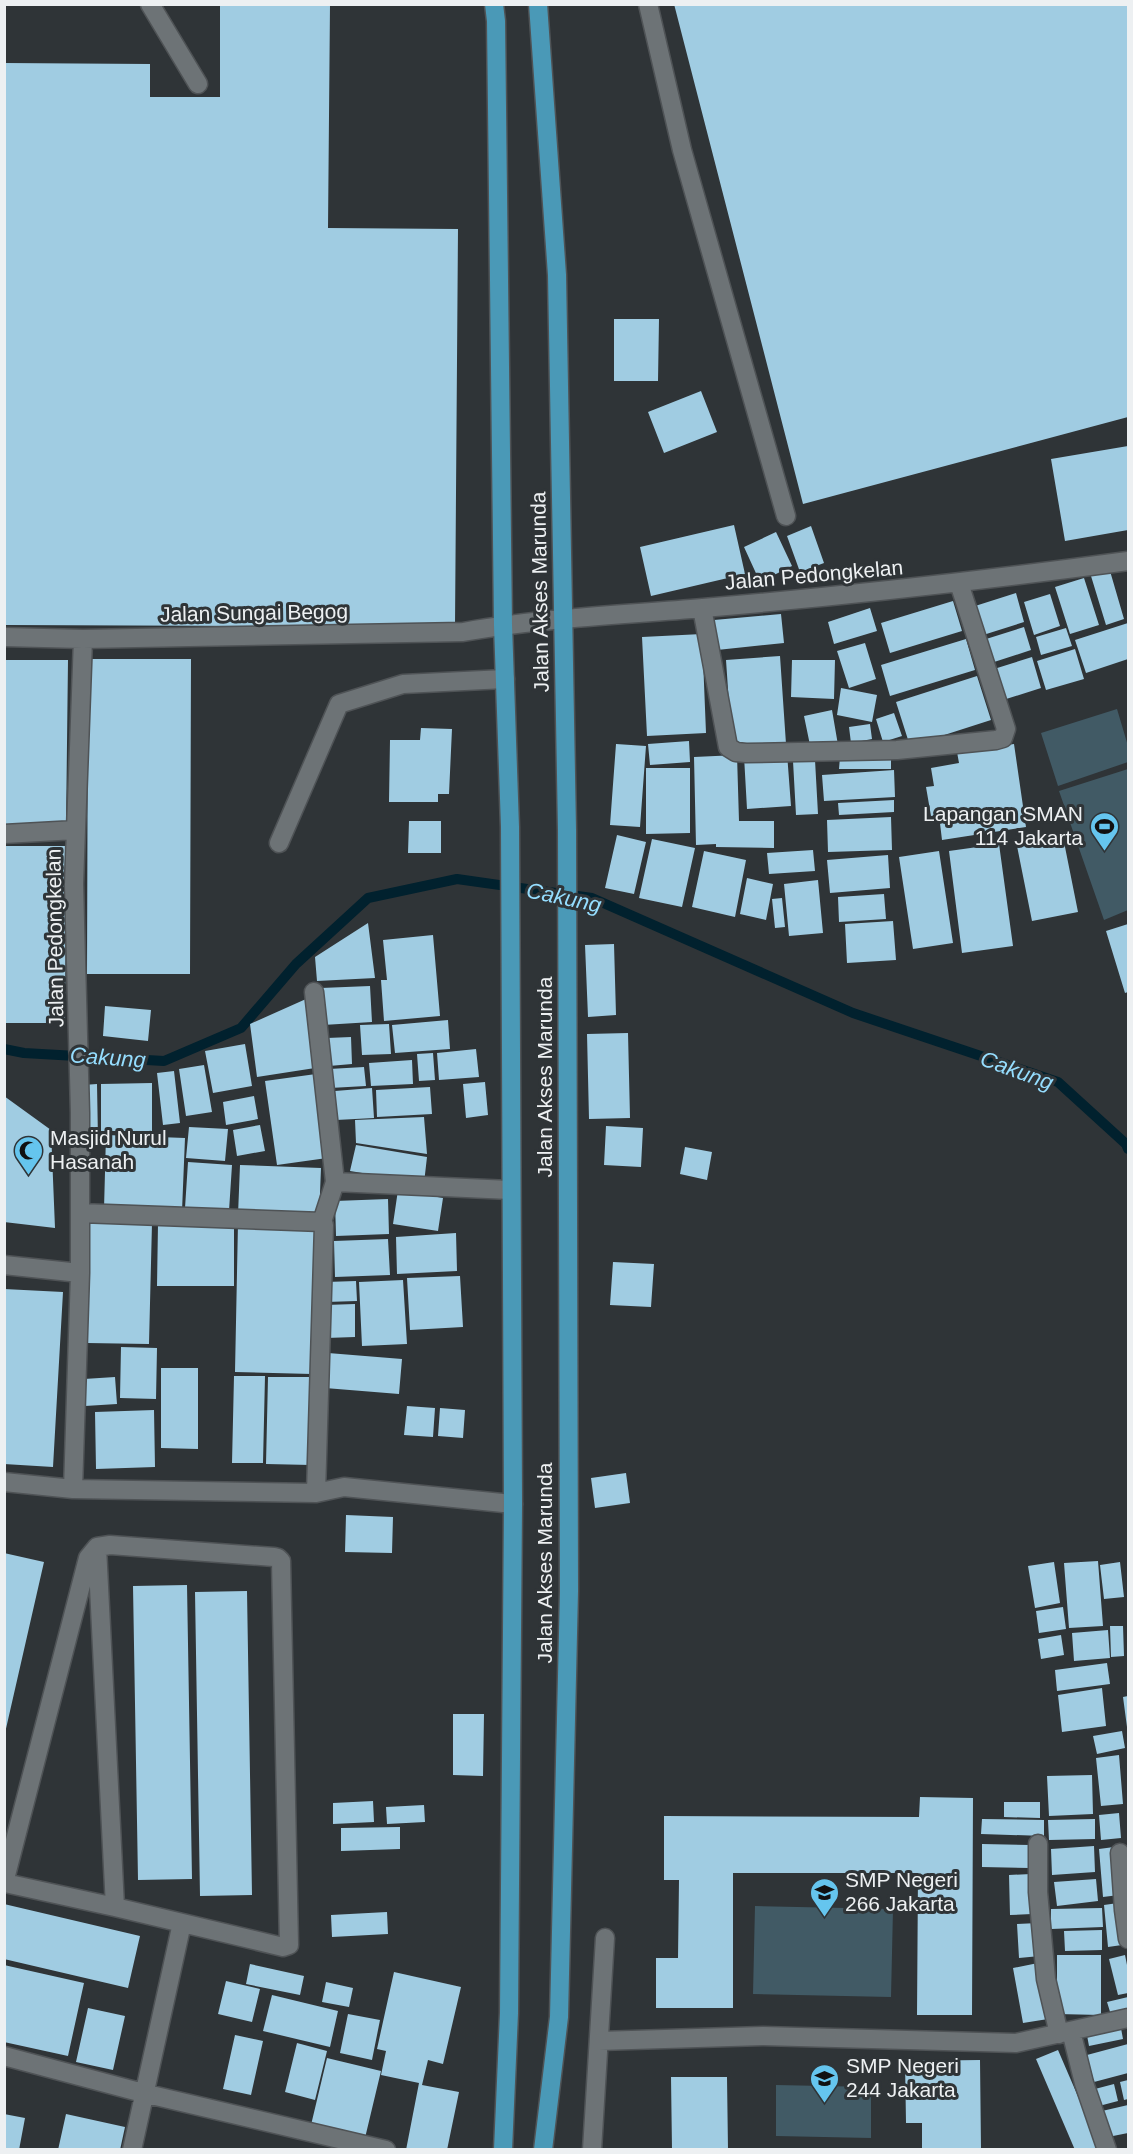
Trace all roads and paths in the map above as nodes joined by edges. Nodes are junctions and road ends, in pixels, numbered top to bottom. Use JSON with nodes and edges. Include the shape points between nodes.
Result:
{"nodes":[{"id":1,"x":150,"y":4,"type":"edge"},
{"id":2,"x":494,"y":4,"type":"edge"},
{"id":3,"x":538,"y":4,"type":"edge"},
{"id":4,"x":648,"y":4,"type":"edge"},
{"id":5,"x":198,"y":84,"type":"dead end"},
{"id":6,"x":786,"y":516,"type":"dead end"},
{"id":7,"x":1128,"y":561,"type":"edge"},
{"id":8,"x":959,"y":583,"type":"junction"},
{"id":9,"x":702,"y":608,"type":"junction"},
{"id":10,"x":563,"y":618,"type":"junction"},
{"id":11,"x":503,"y":625,"type":"junction"},
{"id":12,"x":4,"y":637,"type":"edge"},
{"id":13,"x":83,"y":639,"type":"junction"},
{"id":14,"x":505,"y":679,"type":"junction"},
{"id":15,"x":76,"y":830,"type":"junction"},
{"id":16,"x":4,"y":834,"type":"edge"},
{"id":17,"x":279,"y":843,"type":"dead end"},
{"id":18,"x":314,"y":992,"type":"dead end"},
{"id":19,"x":335,"y":1182,"type":"junction"},
{"id":20,"x":510,"y":1190,"type":"junction"},
{"id":21,"x":80,"y":1213,"type":"junction"},
{"id":22,"x":322,"y":1222,"type":"junction"},
{"id":23,"x":4,"y":1265,"type":"edge"},
{"id":24,"x":80,"y":1273,"type":"junction"},
{"id":25,"x":4,"y":1482,"type":"edge"},
{"id":26,"x":73,"y":1489,"type":"junction"},
{"id":27,"x":316,"y":1493,"type":"junction"},
{"id":28,"x":513,"y":1504,"type":"junction"},
{"id":29,"x":97,"y":1547,"type":"junction"},
{"id":30,"x":1038,"y":1844,"type":"dead end"},
{"id":31,"x":1120,"y":1853,"type":"dead end"},
{"id":32,"x":115,"y":1907,"type":"junction"},
{"id":33,"x":182,"y":1923,"type":"junction"},
{"id":34,"x":605,"y":1938,"type":"dead end"},
{"id":35,"x":1128,"y":1939,"type":"edge"},
{"id":36,"x":1128,"y":2018,"type":"edge"},
{"id":37,"x":1065,"y":2033,"type":"junction"},
{"id":38,"x":598,"y":2041,"type":"junction"},
{"id":39,"x":4,"y":2056,"type":"edge"},
{"id":40,"x":143,"y":2093,"type":"junction"},
{"id":41,"x":132,"y":2150,"type":"edge"},
{"id":42,"x":386,"y":2150,"type":"edge"},
{"id":43,"x":503,"y":2150,"type":"edge"},
{"id":44,"x":543,"y":2150,"type":"edge"},
{"id":45,"x":592,"y":2150,"type":"edge"},
{"id":46,"x":1107,"y":2150,"type":"edge"}],
"edges":[{"from":1,"to":5,"type":"street"},
{"from":2,"to":11,"type":"main road","name":"Jalan Akses Marunda"},
{"from":3,"to":10,"type":"main road","name":"Jalan Akses Marunda","via":[[556,275]]},
{"from":4,"to":6,"type":"street","via":[[682,150]]},
{"from":7,"to":8,"type":"street","name":"Jalan Pedongkelan"},
{"from":8,"to":9,"type":"street","name":"Jalan Pedongkelan"},
{"from":8,"to":9,"type":"street","via":[[1006,729],[1003,738],[996,740],[897,750],[731,750]]},
{"from":9,"to":10,"type":"street","name":"Jalan Pedongkelan"},
{"from":10,"to":11,"type":"street","name":"Jalan Pedongkelan"},
{"from":10,"to":44,"type":"main road","name":"Jalan Akses Marunda","via":[[569,1591],[559,2018]]},
{"from":11,"to":13,"type":"street","name":"Jalan Sungai Begog","via":[[463,632]]},
{"from":11,"to":14,"type":"main road","name":"Jalan Akses Marunda"},
{"from":12,"to":13,"type":"street","name":"Jalan Sungai Begog"},
{"from":13,"to":15,"type":"street","name":"Jalan Pedongkelan"},
{"from":14,"to":17,"type":"street","via":[[403,684],[339,704]]},
{"from":14,"to":20,"type":"main road","name":"Jalan Akses Marunda","via":[[510,826]]},
{"from":15,"to":16,"type":"street"},
{"from":15,"to":21,"type":"street","name":"Jalan Pedongkelan"},
{"from":18,"to":19,"type":"street"},
{"from":19,"to":20,"type":"street"},
{"from":19,"to":22,"type":"street"},
{"from":20,"to":28,"type":"main road","name":"Jalan Akses Marunda"},
{"from":21,"to":22,"type":"street"},
{"from":21,"to":24,"type":"street","name":"Jalan Pedongkelan"},
{"from":22,"to":27,"type":"street"},
{"from":23,"to":24,"type":"street"},
{"from":24,"to":26,"type":"street","name":"Jalan Pedongkelan"},
{"from":25,"to":26,"type":"street"},
{"from":26,"to":27,"type":"street"},
{"from":27,"to":28,"type":"street","via":[[344,1487]]},
{"from":28,"to":43,"type":"main road","name":"Jalan Akses Marunda","via":[[509,2013]]},
{"from":29,"to":32,"type":"street"},
{"from":29,"to":32,"type":"street","via":[[88,1558],[5,1883]]},
{"from":29,"to":33,"type":"street","via":[[274,1557],[281,1561],[289,1946]]},
{"from":30,"to":37,"type":"street","via":[[1046,1979]]},
{"from":31,"to":35,"type":"street"},
{"from":32,"to":33,"type":"street"},
{"from":33,"to":40,"type":"street"},
{"from":34,"to":38,"type":"street"},
{"from":36,"to":37,"type":"street"},
{"from":37,"to":38,"type":"street","via":[[1016,2043],[763,2036]]},
{"from":37,"to":46,"type":"street"},
{"from":38,"to":45,"type":"street"},
{"from":39,"to":40,"type":"street"},
{"from":40,"to":41,"type":"street"},
{"from":40,"to":42,"type":"street"}]}
